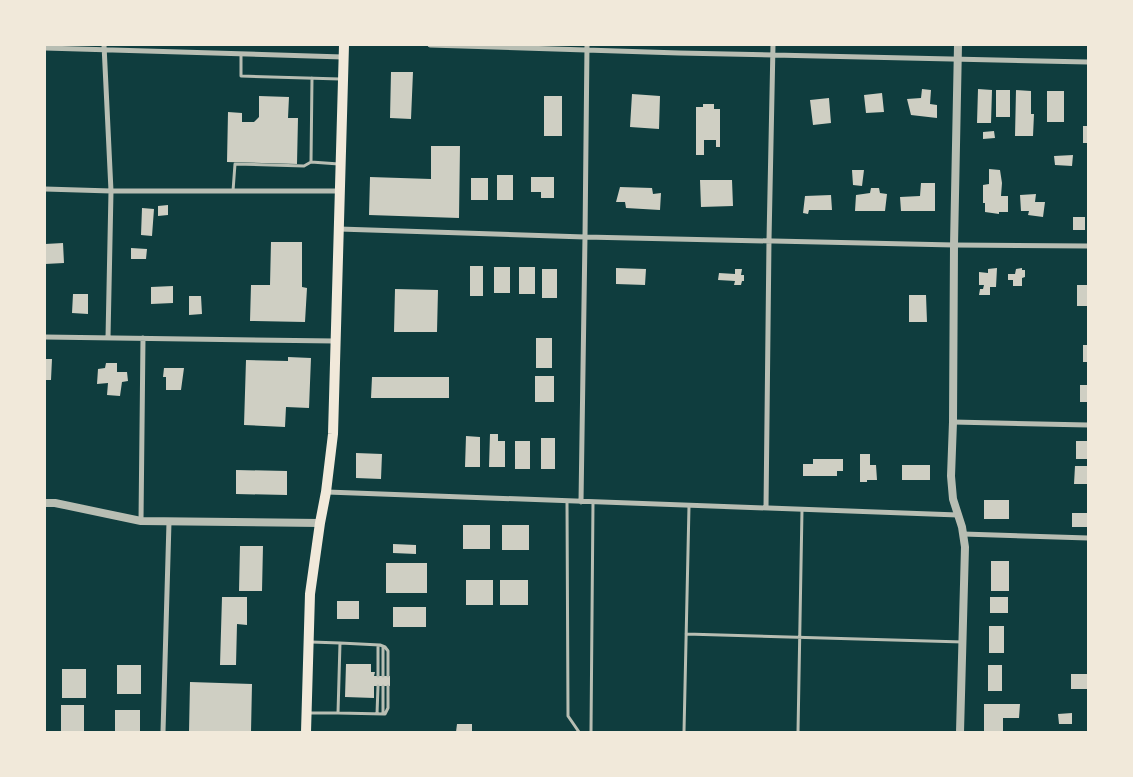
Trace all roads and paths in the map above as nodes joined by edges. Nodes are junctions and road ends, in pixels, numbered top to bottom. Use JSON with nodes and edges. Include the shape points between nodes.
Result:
{"nodes":[{"id":1,"x":344,"y":45,"type":"edge"},
{"id":2,"x":430,"y":45,"type":"edge"},
{"id":3,"x":773,"y":45,"type":"edge"},
{"id":4,"x":958,"y":45,"type":"edge"},
{"id":5,"x":470,"y":46,"type":"edge"},
{"id":6,"x":105,"y":47,"type":"edge"},
{"id":7,"x":587,"y":47,"type":"edge"},
{"id":8,"x":45,"y":48,"type":"edge"},
{"id":9,"x":241,"y":54,"type":"junction"},
{"id":10,"x":773,"y":54,"type":"junction"},
{"id":11,"x":343,"y":57,"type":"junction"},
{"id":12,"x":958,"y":58,"type":"junction"},
{"id":13,"x":1088,"y":62,"type":"edge"},
{"id":14,"x":312,"y":78,"type":"junction"},
{"id":15,"x":342,"y":79,"type":"junction"},
{"id":16,"x":311,"y":162,"type":"junction"},
{"id":17,"x":340,"y":164,"type":"junction"},
{"id":18,"x":45,"y":189,"type":"edge"},
{"id":19,"x":111,"y":191,"type":"junction"},
{"id":20,"x":232,"y":191,"type":"junction"},
{"id":21,"x":340,"y":192,"type":"junction"},
{"id":22,"x":339,"y":229,"type":"junction"},
{"id":23,"x":586,"y":237,"type":"junction"},
{"id":24,"x":769,"y":240,"type":"junction"},
{"id":25,"x":954,"y":245,"type":"junction"},
{"id":26,"x":1088,"y":246,"type":"edge"},
{"id":27,"x":45,"y":337,"type":"edge"},
{"id":28,"x":108,"y":338,"type":"junction"},
{"id":29,"x":143,"y":338,"type":"junction"},
{"id":30,"x":335,"y":342,"type":"junction"},
{"id":31,"x":953,"y":422,"type":"junction"},
{"id":32,"x":1088,"y":425,"type":"edge"},
{"id":33,"x":326,"y":492,"type":"junction"},
{"id":34,"x":567,"y":501,"type":"junction"},
{"id":35,"x":581,"y":502,"type":"junction"},
{"id":36,"x":593,"y":502,"type":"junction"},
{"id":37,"x":45,"y":503,"type":"edge"},
{"id":38,"x":689,"y":505,"type":"junction"},
{"id":39,"x":766,"y":508,"type":"junction"},
{"id":40,"x":802,"y":509,"type":"junction"},
{"id":41,"x":958,"y":515,"type":"junction"},
{"id":42,"x":140,"y":521,"type":"junction"},
{"id":43,"x":169,"y":522,"type":"junction"},
{"id":44,"x":320,"y":523,"type":"junction"},
{"id":45,"x":964,"y":534,"type":"junction"},
{"id":46,"x":1088,"y":538,"type":"edge"},
{"id":47,"x":686,"y":634,"type":"junction"},
{"id":48,"x":800,"y":638,"type":"junction"},
{"id":49,"x":309,"y":642,"type":"junction"},
{"id":50,"x":963,"y":642,"type":"junction"},
{"id":51,"x":340,"y":643,"type":"junction"},
{"id":52,"x":380,"y":645,"type":"junction"},
{"id":53,"x":378,"y":676,"type":"dead end"},
{"id":54,"x":383,"y":676,"type":"dead end"},
{"id":55,"x":388,"y":676,"type":"dead end"},
{"id":56,"x":378,"y":686,"type":"dead end"},
{"id":57,"x":383,"y":686,"type":"dead end"},
{"id":58,"x":388,"y":686,"type":"dead end"},
{"id":59,"x":307,"y":713,"type":"junction"},
{"id":60,"x":338,"y":713,"type":"junction"},
{"id":61,"x":377,"y":714,"type":"junction"},
{"id":62,"x":383,"y":714,"type":"junction"},
{"id":63,"x":163,"y":732,"type":"edge"},
{"id":64,"x":306,"y":732,"type":"edge"},
{"id":65,"x":579,"y":732,"type":"edge"},
{"id":66,"x":591,"y":732,"type":"edge"},
{"id":67,"x":684,"y":732,"type":"edge"},
{"id":68,"x":798,"y":732,"type":"edge"},
{"id":69,"x":960,"y":732,"type":"edge"}],
"edges":[{"from":1,"to":11,"type":"highway"},
{"from":2,"to":5,"type":"street"},
{"from":3,"to":10,"type":"street"},
{"from":4,"to":12,"type":"street"},
{"from":5,"to":7,"type":"street"},
{"from":6,"to":8,"type":"street"},
{"from":6,"to":9,"type":"street"},
{"from":6,"to":19,"type":"street"},
{"from":7,"to":10,"type":"street"},
{"from":7,"to":23,"type":"street"},
{"from":9,"to":11,"type":"street"},
{"from":9,"to":14,"type":"lane","via":[[240,76]]},
{"from":10,"to":12,"type":"street"},
{"from":10,"to":24,"type":"street"},
{"from":11,"to":15,"type":"highway"},
{"from":12,"to":13,"type":"street"},
{"from":12,"to":25,"type":"street"},
{"from":14,"to":15,"type":"lane"},
{"from":14,"to":16,"type":"lane"},
{"from":15,"to":17,"type":"highway"},
{"from":16,"to":17,"type":"lane"},
{"from":16,"to":20,"type":"lane","via":[[304,166],[235,164]]},
{"from":17,"to":21,"type":"highway"},
{"from":18,"to":19,"type":"street"},
{"from":19,"to":20,"type":"street"},
{"from":19,"to":28,"type":"street"},
{"from":20,"to":21,"type":"street"},
{"from":21,"to":22,"type":"highway"},
{"from":22,"to":23,"type":"street"},
{"from":22,"to":30,"type":"highway"},
{"from":23,"to":24,"type":"street"},
{"from":23,"to":35,"type":"street"},
{"from":24,"to":25,"type":"street"},
{"from":24,"to":39,"type":"street"},
{"from":25,"to":26,"type":"street"},
{"from":25,"to":31,"type":"street"},
{"from":27,"to":28,"type":"street"},
{"from":28,"to":29,"type":"street"},
{"from":29,"to":30,"type":"street"},
{"from":29,"to":42,"type":"street"},
{"from":30,"to":33,"type":"highway","via":[[333,434]]},
{"from":31,"to":32,"type":"street"},
{"from":31,"to":41,"type":"street","via":[[951,476]]},
{"from":33,"to":34,"type":"street"},
{"from":33,"to":44,"type":"highway"},
{"from":34,"to":35,"type":"street"},
{"from":34,"to":65,"type":"lane","via":[[568,716]]},
{"from":35,"to":36,"type":"street"},
{"from":36,"to":38,"type":"street"},
{"from":36,"to":66,"type":"lane"},
{"from":37,"to":42,"type":"street"},
{"from":38,"to":39,"type":"street"},
{"from":38,"to":47,"type":"lane"},
{"from":39,"to":40,"type":"street"},
{"from":40,"to":41,"type":"street"},
{"from":40,"to":48,"type":"lane"},
{"from":41,"to":45,"type":"street"},
{"from":42,"to":43,"type":"street"},
{"from":43,"to":44,"type":"street"},
{"from":43,"to":63,"type":"street"},
{"from":44,"to":49,"type":"highway","via":[[310,594]]},
{"from":45,"to":46,"type":"street"},
{"from":45,"to":50,"type":"street"},
{"from":47,"to":48,"type":"lane"},
{"from":47,"to":67,"type":"lane"},
{"from":48,"to":50,"type":"lane"},
{"from":48,"to":68,"type":"lane"},
{"from":49,"to":51,"type":"lane"},
{"from":49,"to":59,"type":"highway"},
{"from":50,"to":69,"type":"street"},
{"from":51,"to":52,"type":"lane"},
{"from":51,"to":60,"type":"lane"},
{"from":52,"to":53,"type":"lane"},
{"from":52,"to":54,"type":"lane"},
{"from":52,"to":55,"type":"lane","via":[[388,651]]},
{"from":56,"to":61,"type":"lane"},
{"from":57,"to":62,"type":"lane"},
{"from":58,"to":62,"type":"lane","via":[[388,708]]},
{"from":59,"to":60,"type":"lane"},
{"from":59,"to":64,"type":"highway"},
{"from":60,"to":61,"type":"lane"},
{"from":61,"to":62,"type":"lane"}]}
